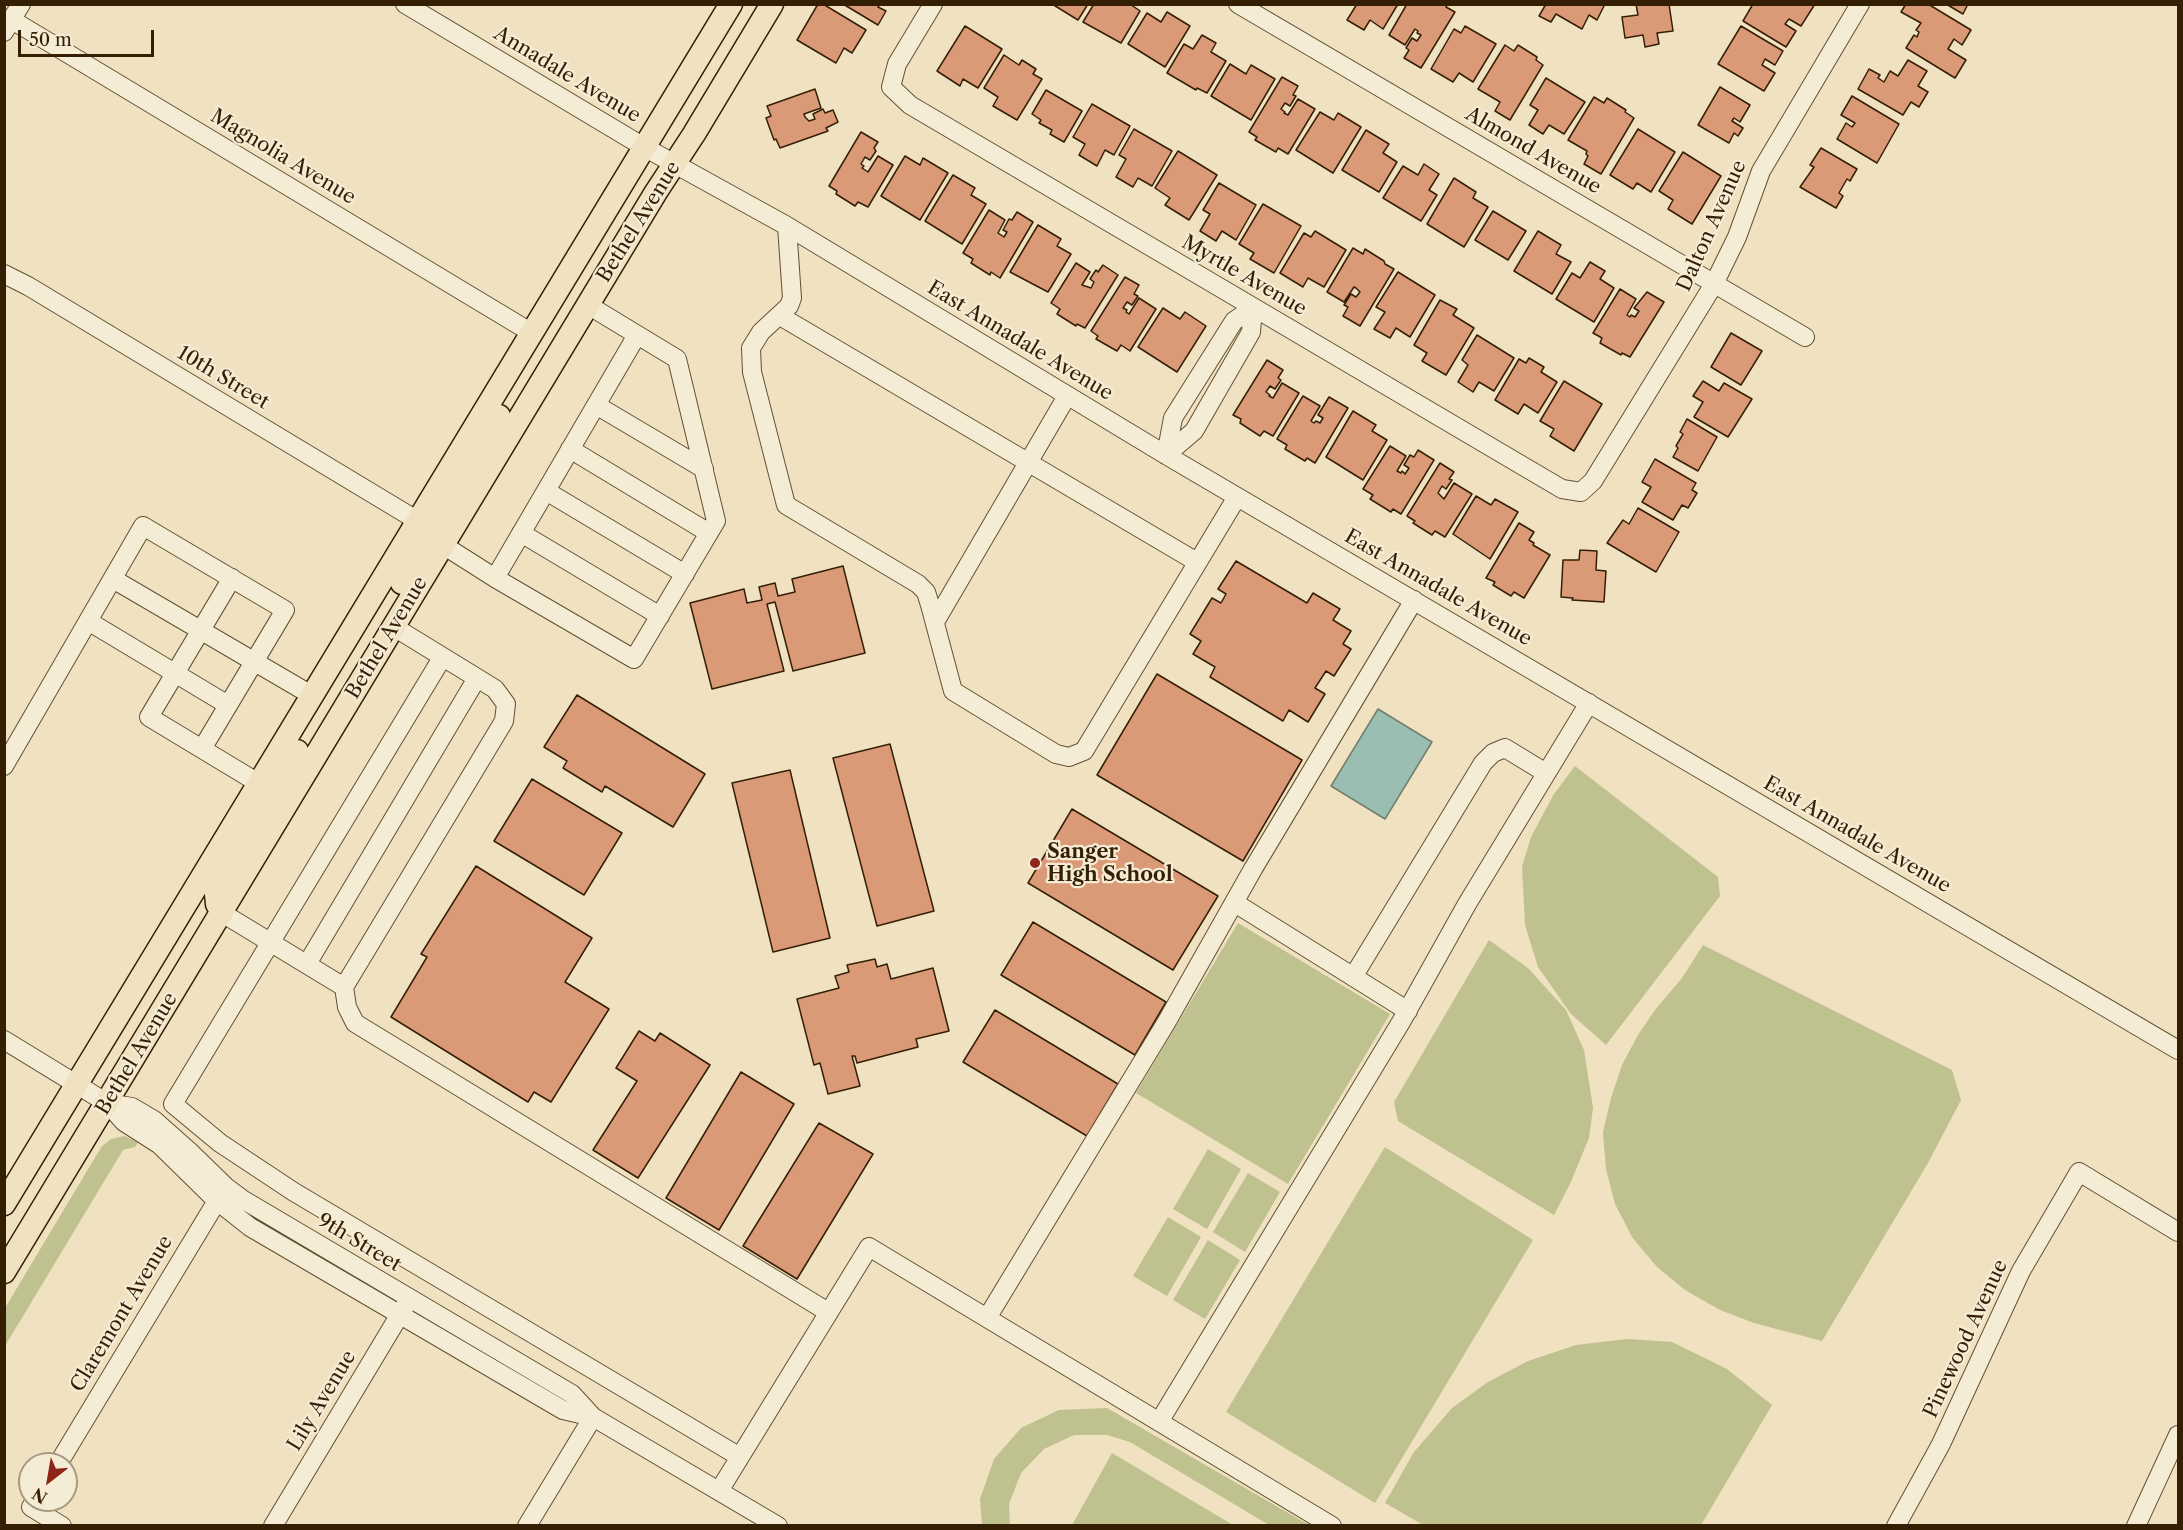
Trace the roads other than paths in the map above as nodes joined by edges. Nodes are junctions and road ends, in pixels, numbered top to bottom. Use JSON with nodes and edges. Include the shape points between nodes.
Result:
{"nodes":[{"id":1,"x":405,"y":4,"type":"edge"},
{"id":2,"x":731,"y":4,"type":"edge"},
{"id":3,"x":772,"y":4,"type":"edge"},
{"id":4,"x":933,"y":4,"type":"edge"},
{"id":5,"x":1238,"y":4,"type":"edge"},
{"id":6,"x":1860,"y":4,"type":"edge"},
{"id":7,"x":12,"y":19,"type":"edge"},
{"id":8,"x":644,"y":147,"type":"junction"},
{"id":9,"x":675,"y":163,"type":"junction"},
{"id":10,"x":787,"y":226,"type":"junction"},
{"id":11,"x":4,"y":274,"type":"edge"},
{"id":12,"x":1714,"y":284,"type":"junction"},
{"id":13,"x":588,"y":304,"type":"junction"},
{"id":14,"x":1253,"y":308,"type":"junction"},
{"id":15,"x":780,"y":316,"type":"junction"},
{"id":16,"x":637,"y":335,"type":"junction"},
{"id":17,"x":1805,"y":337,"type":"dead end"},
{"id":18,"x":529,"y":338,"type":"junction"},
{"id":19,"x":1067,"y":396,"type":"junction"},
{"id":20,"x":596,"y":405,"type":"junction"},
{"id":21,"x":570,"y":449,"type":"junction"},
{"id":22,"x":1166,"y":454,"type":"junction"},
{"id":23,"x":1028,"y":462,"type":"junction"},
{"id":24,"x":704,"y":469,"type":"junction"},
{"id":25,"x":546,"y":491,"type":"junction"},
{"id":26,"x":1581,"y":492,"type":"joint"},
{"id":27,"x":1237,"y":497,"type":"junction"},
{"id":28,"x":418,"y":521,"type":"junction"},
{"id":29,"x":521,"y":533,"type":"junction"},
{"id":30,"x":709,"y":533,"type":"junction"},
{"id":31,"x":443,"y":545,"type":"junction"},
{"id":32,"x":1197,"y":562,"type":"junction"},
{"id":33,"x":685,"y":574,"type":"junction"},
{"id":34,"x":232,"y":578,"type":"junction"},
{"id":35,"x":495,"y":578,"type":"junction"},
{"id":36,"x":113,"y":579,"type":"junction"},
{"id":37,"x":1414,"y":600,"type":"junction"},
{"id":38,"x":660,"y":616,"type":"junction"},
{"id":39,"x":88,"y":621,"type":"junction"},
{"id":40,"x":935,"y":622,"type":"junction"},
{"id":41,"x":394,"y":627,"type":"junction"},
{"id":42,"x":201,"y":630,"type":"junction"},
{"id":43,"x":442,"y":658,"type":"junction"},
{"id":44,"x":254,"y":661,"type":"junction"},
{"id":45,"x":176,"y":673,"type":"junction"},
{"id":46,"x":477,"y":678,"type":"junction"},
{"id":47,"x":311,"y":699,"type":"junction"},
{"id":48,"x":1589,"y":703,"type":"junction"},
{"id":49,"x":228,"y":705,"type":"junction"},
{"id":50,"x":327,"y":737,"type":"junction"},
{"id":51,"x":202,"y":749,"type":"junction"},
{"id":52,"x":4,"y":766,"type":"edge"},
{"id":53,"x":1546,"y":773,"type":"junction"},
{"id":54,"x":260,"y":784,"type":"junction"},
{"id":55,"x":1234,"y":903,"type":"junction"},
{"id":56,"x":222,"y":913,"type":"junction"},
{"id":57,"x":271,"y":942,"type":"junction"},
{"id":58,"x":307,"y":964,"type":"junction"},
{"id":59,"x":1353,"y":977,"type":"junction"},
{"id":60,"x":344,"y":987,"type":"junction"},
{"id":61,"x":1408,"y":1011,"type":"junction"},
{"id":62,"x":4,"y":1040,"type":"edge"},
{"id":63,"x":2178,"y":1050,"type":"edge"},
{"id":64,"x":78,"y":1084,"type":"junction"},
{"id":65,"x":107,"y":1104,"type":"junction"},
{"id":66,"x":221,"y":1194,"type":"junction"},
{"id":67,"x":4,"y":1204,"type":"edge"},
{"id":68,"x":2178,"y":1232,"type":"edge"},
{"id":69,"x":4,"y":1272,"type":"edge"},
{"id":70,"x":409,"y":1299,"type":"junction"},
{"id":71,"x":828,"y":1312,"type":"junction"},
{"id":72,"x":400,"y":1315,"type":"junction"},
{"id":73,"x":987,"y":1318,"type":"junction"},
{"id":74,"x":592,"y":1417,"type":"junction"},
{"id":75,"x":1159,"y":1422,"type":"junction"},
{"id":76,"x":2178,"y":1435,"type":"edge"},
{"id":77,"x":65,"y":1452,"type":"edge"},
{"id":78,"x":740,"y":1457,"type":"junction"},
{"id":79,"x":719,"y":1491,"type":"junction"},
{"id":80,"x":44,"y":1512,"type":"edge"},
{"id":81,"x":62,"y":1526,"type":"edge"},
{"id":82,"x":273,"y":1526,"type":"edge"},
{"id":83,"x":527,"y":1526,"type":"edge"},
{"id":84,"x":778,"y":1526,"type":"edge"},
{"id":85,"x":1332,"y":1526,"type":"edge"},
{"id":86,"x":1896,"y":1526,"type":"edge"},
{"id":87,"x":2136,"y":1526,"type":"edge"}],
"edges":[{"from":1,"to":8,"type":"street","name":"Annadale Avenue"},
{"from":2,"to":8,"type":"main road","name":"Bethel Avenue"},
{"from":3,"to":9,"type":"main road","name":"Bethel Avenue"},
{"from":4,"to":14,"type":"street","name":"Myrtle Avenue","via":[[897,64],[891,87],[910,105]]},
{"from":5,"to":12,"type":"street","name":"Almond Avenue"},
{"from":6,"to":12,"type":"street","name":"Dalton Avenue","via":[[1761,171],[1737,237]]},
{"from":7,"to":18,"type":"street","name":"Magnolia Avenue"},
{"from":8,"to":9,"type":"street","name":"Annadale Avenue"},
{"from":8,"to":18,"type":"main road","name":"Bethel Avenue"},
{"from":9,"to":10,"type":"street","name":"East Annadale Avenue"},
{"from":9,"to":13,"type":"main road","name":"Bethel Avenue"},
{"from":10,"to":15,"type":"street","via":[[792,298]]},
{"from":10,"to":19,"type":"street","name":"East Annadale Avenue"},
{"from":11,"to":28,"type":"street","name":"10th Street"},
{"from":12,"to":17,"type":"street","name":"Almond Avenue"},
{"from":12,"to":26,"type":"street","name":"Dalton Avenue","via":[[1593,481]]},
{"from":13,"to":16,"type":"street"},
{"from":13,"to":31,"type":"main road","name":"Bethel Avenue"},
{"from":14,"to":22,"type":"street","via":[[1251,332],[1194,431]]},
{"from":14,"to":26,"type":"street","name":"Myrtle Avenue","via":[[1562,489]]},
{"from":15,"to":23,"type":"street"},
{"from":15,"to":40,"type":"street","via":[[761,332],[751,348],[752,372],[786,505],[918,584],[926,592]]},
{"from":16,"to":20,"type":"street"},
{"from":16,"to":24,"type":"street","via":[[677,359]]},
{"from":18,"to":28,"type":"main road","name":"Bethel Avenue"},
{"from":18,"to":31,"type":"main road","via":[[500,414],[441,520]]},
{"from":19,"to":22,"type":"street","name":"East Annadale Avenue"},
{"from":19,"to":23,"type":"street"},
{"from":20,"to":21,"type":"street"},
{"from":20,"to":24,"type":"street"},
{"from":21,"to":25,"type":"street"},
{"from":21,"to":30,"type":"street"},
{"from":22,"to":27,"type":"street","name":"East Annadale Avenue"},
{"from":23,"to":32,"type":"street"},
{"from":23,"to":40,"type":"street"},
{"from":24,"to":30,"type":"street","via":[[716,521]]},
{"from":25,"to":29,"type":"street"},
{"from":25,"to":33,"type":"street"},
{"from":27,"to":32,"type":"street"},
{"from":27,"to":37,"type":"street","name":"East Annadale Avenue"},
{"from":28,"to":47,"type":"main road","name":"Bethel Avenue"},
{"from":28,"to":50,"type":"main road","via":[[423,532],[422,547],[349,672]]},
{"from":29,"to":35,"type":"street"},
{"from":29,"to":38,"type":"street"},
{"from":30,"to":33,"type":"street"},
{"from":31,"to":35,"type":"street"},
{"from":31,"to":41,"type":"main road","name":"Bethel Avenue"},
{"from":32,"to":40,"type":"street","via":[[1084,751],[1069,757],[1056,754],[953,691]]},
{"from":33,"to":38,"type":"street"},
{"from":34,"to":36,"type":"street","via":[[143,526]]},
{"from":34,"to":42,"type":"street"},
{"from":34,"to":44,"type":"street","via":[[285,610]]},
{"from":35,"to":38,"type":"street","via":[[634,659]]},
{"from":36,"to":39,"type":"street"},
{"from":36,"to":42,"type":"street"},
{"from":37,"to":48,"type":"street","name":"East Annadale Avenue"},
{"from":37,"to":55,"type":"street"},
{"from":39,"to":45,"type":"street"},
{"from":39,"to":52,"type":"street"},
{"from":41,"to":43,"type":"street"},
{"from":41,"to":50,"type":"main road","name":"Bethel Avenue"},
{"from":42,"to":44,"type":"street"},
{"from":42,"to":45,"type":"street"},
{"from":43,"to":46,"type":"street"},
{"from":43,"to":57,"type":"street"},
{"from":44,"to":47,"type":"street"},
{"from":44,"to":49,"type":"street"},
{"from":45,"to":49,"type":"street"},
{"from":45,"to":51,"type":"street","via":[[149,717]]},
{"from":46,"to":58,"type":"street"},
{"from":46,"to":60,"type":"street","via":[[495,689],[506,704],[504,721]]},
{"from":47,"to":54,"type":"main road","name":"Bethel Avenue"},
{"from":47,"to":56,"type":"main road","via":[[299,748],[219,884],[217,904]]},
{"from":48,"to":53,"type":"street"},
{"from":48,"to":63,"type":"street","name":"East Annadale Avenue"},
{"from":49,"to":51,"type":"street"},
{"from":50,"to":56,"type":"main road","name":"Bethel Avenue"},
{"from":51,"to":54,"type":"street"},
{"from":53,"to":59,"type":"street","via":[[1505,748],[1483,763]]},
{"from":53,"to":61,"type":"street"},
{"from":54,"to":64,"type":"main road","name":"Bethel Avenue"},
{"from":55,"to":59,"type":"street"},
{"from":55,"to":73,"type":"street","via":[[1167,1023]]},
{"from":56,"to":57,"type":"street"},
{"from":56,"to":65,"type":"main road","name":"Bethel Avenue"},
{"from":57,"to":58,"type":"street"},
{"from":57,"to":78,"type":"street","via":[[173,1104],[220,1143],[294,1192]]},
{"from":58,"to":60,"type":"street"},
{"from":59,"to":61,"type":"street"},
{"from":60,"to":71,"type":"street","via":[[346,1007],[355,1023]]},
{"from":61,"to":75,"type":"street"},
{"from":62,"to":64,"type":"street","name":"9th Street"},
{"from":64,"to":65,"type":"street","name":"9th Street"},
{"from":64,"to":67,"type":"main road","name":"Bethel Avenue"},
{"from":65,"to":66,"type":"street","name":"9th Street","via":[[124,1122]]},
{"from":65,"to":69,"type":"main road","name":"Bethel Avenue"},
{"from":66,"to":70,"type":"street","name":"9th Street","via":[[260,1211]]},
{"from":66,"to":72,"type":"street","name":"9th Street","via":[[250,1227]]},
{"from":66,"to":77,"type":"street","name":"Claremont Avenue"},
{"from":68,"to":86,"type":"street","name":"Pinewood Avenue","via":[[2079,1172],[2021,1271],[1941,1444]]},
{"from":70,"to":72,"type":"street","name":"Lily Avenue"},
{"from":70,"to":74,"type":"street","name":"9th Street","via":[[572,1395]]},
{"from":71,"to":73,"type":"street","via":[[868,1247]]},
{"from":71,"to":78,"type":"street"},
{"from":72,"to":74,"type":"street","name":"9th Street","via":[[563,1410]]},
{"from":72,"to":82,"type":"street","name":"Lily Avenue"},
{"from":73,"to":75,"type":"street"},
{"from":74,"to":79,"type":"street","name":"9th Street"},
{"from":74,"to":83,"type":"street"},
{"from":75,"to":85,"type":"street"},
{"from":76,"to":87,"type":"street"},
{"from":78,"to":79,"type":"street"},
{"from":79,"to":84,"type":"street","name":"9th Street"},
{"from":80,"to":81,"type":"street"}]}
